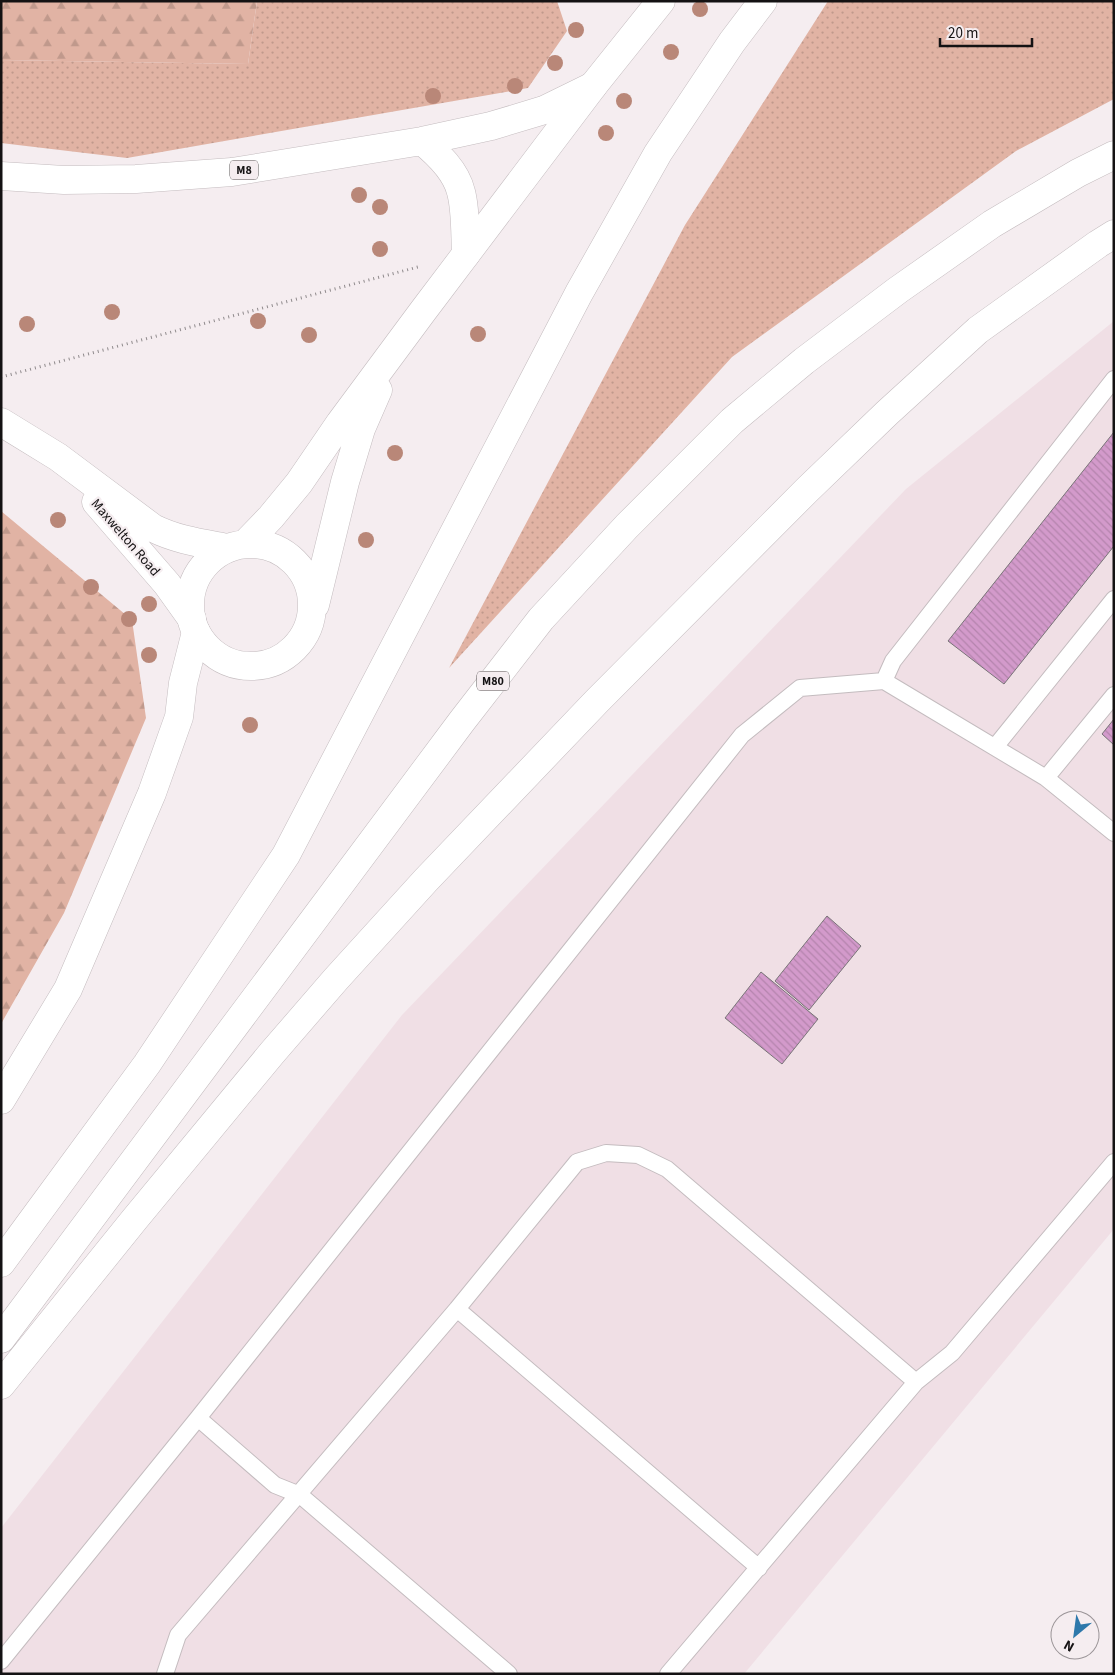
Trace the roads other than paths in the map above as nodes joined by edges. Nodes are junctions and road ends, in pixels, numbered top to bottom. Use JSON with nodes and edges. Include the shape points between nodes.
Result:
{"nodes":[{"id":1,"x":661,"y":1,"type":"edge"},
{"id":2,"x":763,"y":1,"type":"edge"},
{"id":3,"x":593,"y":86,"type":"junction"},
{"id":4,"x":422,"y":141,"type":"junction"},
{"id":5,"x":1114,"y":155,"type":"edge"},
{"id":6,"x":1,"y":176,"type":"edge"},
{"id":7,"x":1114,"y":234,"type":"edge"},
{"id":8,"x":466,"y":254,"type":"junction"},
{"id":9,"x":403,"y":339,"type":"junction"},
{"id":10,"x":1114,"y":379,"type":"edge"},
{"id":11,"x":1,"y":422,"type":"edge"},
{"id":12,"x":58,"y":457,"type":"junction"},
{"id":13,"x":237,"y":546,"type":"junction"},
{"id":14,"x":1114,"y":599,"type":"edge"},
{"id":15,"x":312,"y":615,"type":"junction"},
{"id":16,"x":194,"y":625,"type":"junction"},
{"id":17,"x":884,"y":681,"type":"junction"},
{"id":18,"x":1114,"y":695,"type":"edge"},
{"id":19,"x":995,"y":747,"type":"junction"},
{"id":20,"x":1046,"y":778,"type":"junction"},
{"id":21,"x":1114,"y":833,"type":"edge"},
{"id":22,"x":1,"y":1100,"type":"edge"},
{"id":23,"x":1114,"y":1162,"type":"edge"},
{"id":24,"x":1,"y":1263,"type":"edge"},
{"id":25,"x":457,"y":1309,"type":"junction"},
{"id":26,"x":1,"y":1338,"type":"edge"},
{"id":27,"x":916,"y":1382,"type":"junction"},
{"id":28,"x":1,"y":1385,"type":"edge"},
{"id":29,"x":198,"y":1418,"type":"junction"},
{"id":30,"x":300,"y":1494,"type":"junction"},
{"id":31,"x":759,"y":1568,"type":"junction"},
{"id":32,"x":1,"y":1661,"type":"edge"},
{"id":33,"x":165,"y":1674,"type":"edge"},
{"id":34,"x":509,"y":1674,"type":"edge"},
{"id":35,"x":668,"y":1674,"type":"edge"}],
"edges":[{"from":1,"to":3,"type":"main road"},
{"from":2,"to":24,"type":"main road","via":[[658,153],[579,293],[286,856],[148,1064]]},
{"from":3,"to":4,"type":"main road","number":"M8","via":[[544,110]]},
{"from":3,"to":8,"type":"main road"},
{"from":4,"to":6,"type":"main road","number":"M8","via":[[232,172],[136,179],[64,180]]},
{"from":4,"to":8,"type":"main road","via":[[439,155],[461,191]]},
{"from":5,"to":26,"type":"main road","number":"M80","via":[[992,224],[804,360],[732,421],[627,526],[541,619],[474,705]]},
{"from":7,"to":28,"type":"main road","via":[[971,337],[887,412],[604,694],[336,979]]},
{"from":8,"to":9,"type":"main road"},
{"from":9,"to":13,"type":"main road","via":[[271,517]]},
{"from":9,"to":15,"type":"main road","via":[[361,429],[342,491]]},
{"from":10,"to":17,"type":"lane","via":[[893,661]]},
{"from":11,"to":12,"type":"main road","name":"Maxwelton Road"},
{"from":12,"to":13,"type":"main road","name":"Maxwelton Road","via":[[153,528],[185,541]]},
{"from":12,"to":16,"type":"main road","name":"Maxwelton Road","via":[[167,584]]},
{"from":13,"to":15,"type":"main road","via":[[260,543],[281,550],[297,563],[308,579]]},
{"from":13,"to":16,"type":"main road","via":[[206,564],[196,577],[190,601]]},
{"from":14,"to":19,"type":"lane"},
{"from":15,"to":16,"type":"main road","via":[[307,632],[283,658],[248,666],[230,662],[212,652],[202,642]]},
{"from":16,"to":22,"type":"main road","via":[[178,717],[152,793],[68,989]]},
{"from":17,"to":19,"type":"lane"},
{"from":17,"to":29,"type":"lane","via":[[800,688],[742,735]]},
{"from":18,"to":20,"type":"lane"},
{"from":19,"to":20,"type":"lane"},
{"from":20,"to":21,"type":"lane"},
{"from":23,"to":27,"type":"lane","via":[[952,1353]]},
{"from":25,"to":27,"type":"lane","via":[[578,1162],[606,1153],[638,1155],[668,1169]]},
{"from":25,"to":30,"type":"lane"},
{"from":25,"to":31,"type":"lane"},
{"from":27,"to":31,"type":"lane"},
{"from":29,"to":30,"type":"lane","via":[[275,1485]]},
{"from":29,"to":32,"type":"lane"},
{"from":30,"to":33,"type":"lane","via":[[178,1635]]},
{"from":30,"to":34,"type":"lane"},
{"from":31,"to":35,"type":"lane"}]}
